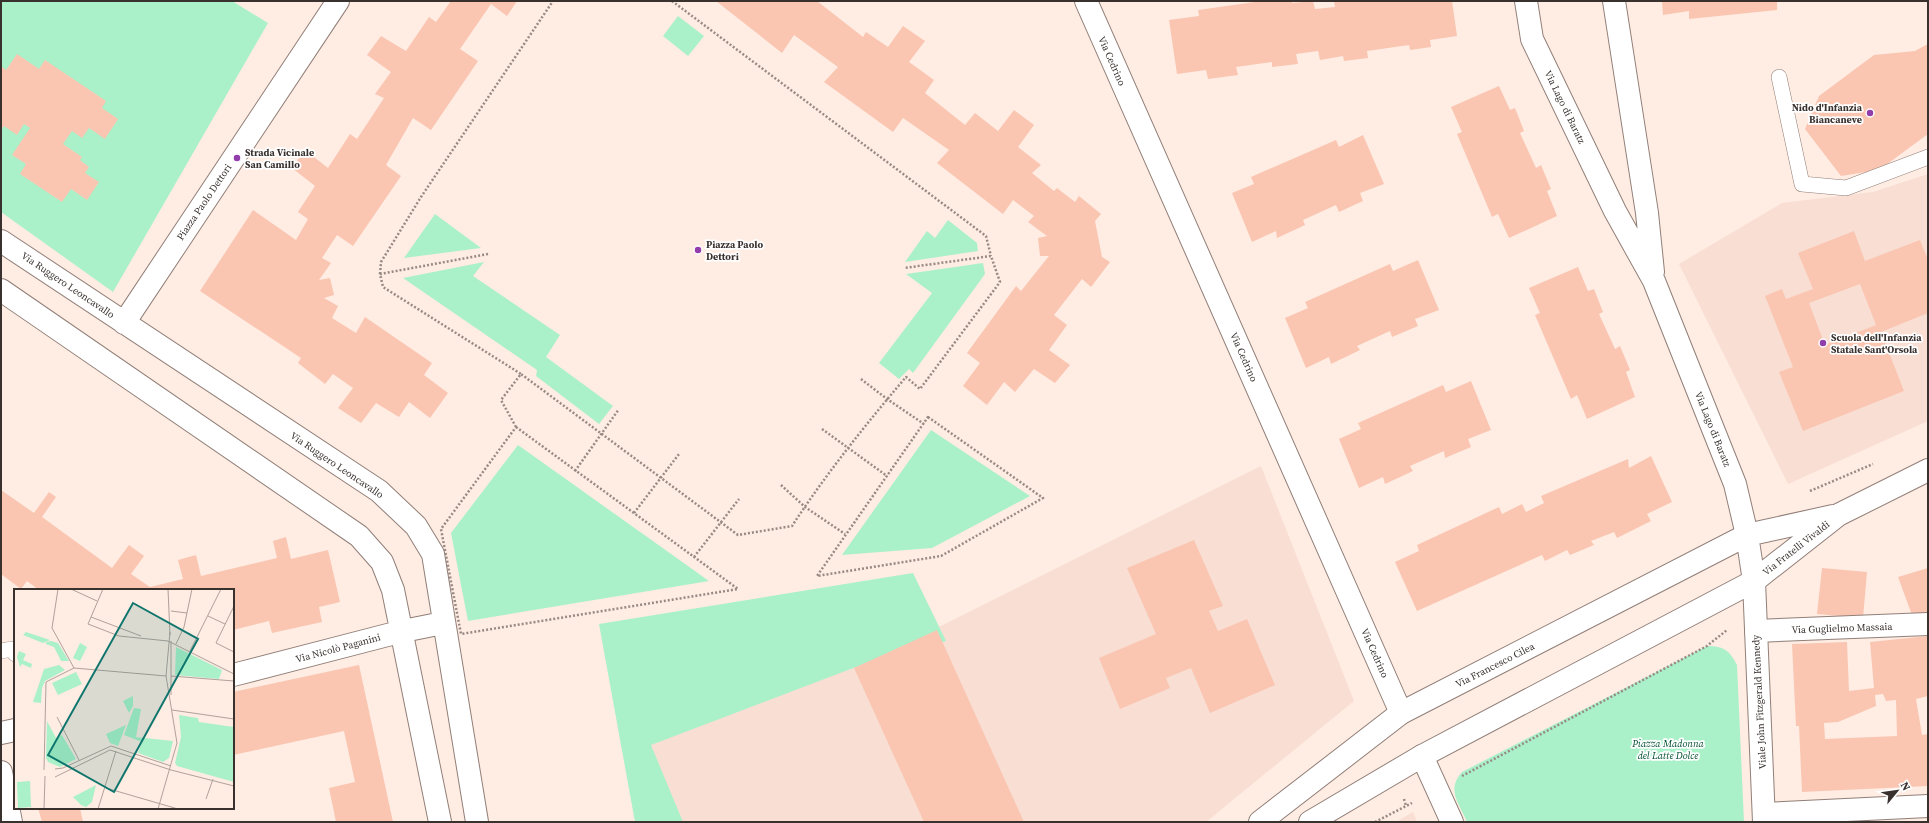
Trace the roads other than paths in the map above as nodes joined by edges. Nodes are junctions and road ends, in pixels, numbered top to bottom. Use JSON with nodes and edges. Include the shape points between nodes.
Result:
{"nodes":[{"id":1,"x":338,"y":1,"type":"edge"},
{"id":2,"x":1086,"y":1,"type":"edge"},
{"id":3,"x":1526,"y":1,"type":"edge"},
{"id":4,"x":1614,"y":1,"type":"edge"},
{"id":5,"x":1779,"y":77,"type":"dead end"},
{"id":6,"x":1928,"y":156,"type":"edge"},
{"id":7,"x":1616,"y":210,"type":"junction"},
{"id":8,"x":1647,"y":212,"type":"junction"},
{"id":9,"x":1,"y":241,"type":"edge"},
{"id":10,"x":1654,"y":281,"type":"junction"},
{"id":11,"x":1,"y":290,"type":"edge"},
{"id":12,"x":124,"y":323,"type":"junction"},
{"id":13,"x":1928,"y":470,"type":"edge"},
{"id":14,"x":1838,"y":514,"type":"junction"},
{"id":15,"x":1747,"y":535,"type":"junction"},
{"id":16,"x":1754,"y":581,"type":"junction"},
{"id":17,"x":442,"y":622,"type":"junction"},
{"id":18,"x":1928,"y":624,"type":"edge"},
{"id":19,"x":403,"y":631,"type":"junction"},
{"id":20,"x":1756,"y":631,"type":"junction"},
{"id":21,"x":1,"y":652,"type":"edge"},
{"id":22,"x":14,"y":652,"type":"edge"},
{"id":23,"x":234,"y":675,"type":"edge"},
{"id":24,"x":1401,"y":713,"type":"junction"},
{"id":25,"x":14,"y":730,"type":"edge"},
{"id":26,"x":1,"y":733,"type":"edge"},
{"id":27,"x":1422,"y":756,"type":"junction"},
{"id":28,"x":1,"y":772,"type":"edge"},
{"id":29,"x":1928,"y":806,"type":"edge"},
{"id":30,"x":1764,"y":818,"type":"edge"},
{"id":31,"x":11,"y":822,"type":"edge"},
{"id":32,"x":440,"y":822,"type":"edge"},
{"id":33,"x":476,"y":822,"type":"edge"},
{"id":34,"x":1260,"y":822,"type":"edge"},
{"id":35,"x":1310,"y":822,"type":"edge"},
{"id":36,"x":1452,"y":822,"type":"edge"}],
"edges":[{"from":1,"to":12,"type":"street","name":"Piazza Paolo Dettori"},
{"from":2,"to":24,"type":"street","name":"Via Cedrino"},
{"from":3,"to":7,"type":"street","name":"Via Lago di Baratz","via":[[1532,39]]},
{"from":4,"to":8,"type":"street","name":"Via Lago di Baratz"},
{"from":5,"to":6,"type":"lane","via":[[1802,184],[1846,188]]},
{"from":7,"to":8,"type":"street"},
{"from":7,"to":10,"type":"street","name":"Via Lago di Baratz"},
{"from":8,"to":10,"type":"street","name":"Via Lago di Baratz"},
{"from":9,"to":12,"type":"street","name":"Via Ruggero Leoncavallo"},
{"from":10,"to":15,"type":"street","name":"Via Lago di Baratz","via":[[1735,484]]},
{"from":11,"to":19,"type":"street","via":[[359,536],[382,562],[393,590]]},
{"from":12,"to":17,"type":"street","name":"Via Ruggero Leoncavallo","via":[[379,490],[416,526],[432,554]]},
{"from":13,"to":14,"type":"street","name":"Via Fratelli Vivaldi"},
{"from":14,"to":15,"type":"street","name":"Via Fratelli Vivaldi"},
{"from":14,"to":16,"type":"street","name":"Via Fratelli Vivaldi"},
{"from":15,"to":16,"type":"street","name":"Via Lago di Baratz"},
{"from":15,"to":24,"type":"street","name":"Via Francesco Cilea"},
{"from":16,"to":20,"type":"street","name":"Viale John Fitzgerald Kennedy"},
{"from":16,"to":27,"type":"street"},
{"from":17,"to":19,"type":"street","name":"Via Nicolò Paganini"},
{"from":17,"to":33,"type":"street","name":"Via Ruggero Leoncavallo"},
{"from":18,"to":20,"type":"street","name":"Via Guglielmo Massaia"},
{"from":19,"to":23,"type":"street","name":"Via Nicolò Paganini"},
{"from":19,"to":32,"type":"street"},
{"from":20,"to":30,"type":"street","name":"Viale John Fitzgerald Kennedy"},
{"from":21,"to":22,"type":"lane","via":[[12,649]]},
{"from":24,"to":34,"type":"street","name":"Via Francesco Cilea"},
{"from":25,"to":26,"type":"street"},
{"from":27,"to":35,"type":"street"},
{"from":27,"to":36,"type":"street"},
{"from":28,"to":31,"type":"street"},
{"from":29,"to":30,"type":"street"}]}
